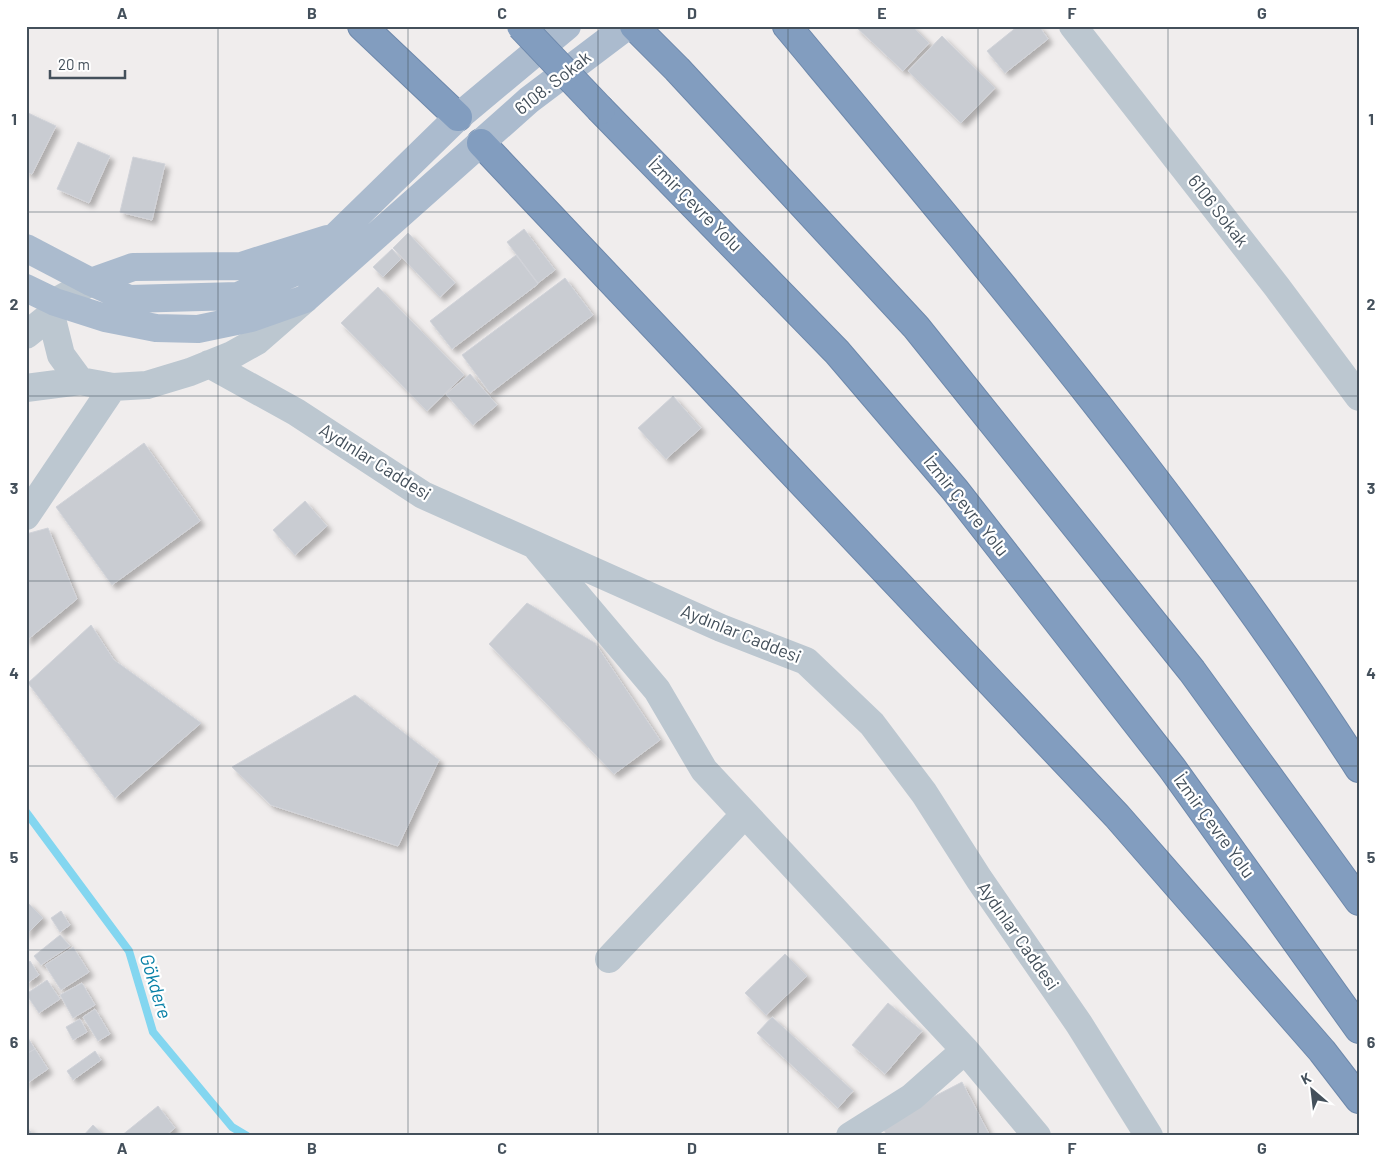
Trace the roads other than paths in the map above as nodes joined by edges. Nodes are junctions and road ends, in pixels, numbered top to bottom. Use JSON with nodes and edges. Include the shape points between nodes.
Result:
{"nodes":[{"id":1,"x":362,"y":26,"type":"edge"},
{"id":2,"x":522,"y":26,"type":"edge"},
{"id":3,"x":567,"y":26,"type":"edge"},
{"id":4,"x":627,"y":26,"type":"edge"},
{"id":5,"x":634,"y":26,"type":"edge"},
{"id":6,"x":787,"y":26,"type":"edge"},
{"id":7,"x":1073,"y":26,"type":"edge"},
{"id":8,"x":458,"y":117,"type":"junction"},
{"id":9,"x":481,"y":143,"type":"junction"},
{"id":10,"x":26,"y":248,"type":"edge"},
{"id":11,"x":91,"y":282,"type":"junction"},
{"id":12,"x":26,"y":288,"type":"edge"},
{"id":13,"x":305,"y":299,"type":"junction"},
{"id":14,"x":53,"y":309,"type":"junction"},
{"id":15,"x":26,"y":335,"type":"edge"},
{"id":16,"x":209,"y":364,"type":"junction"},
{"id":17,"x":80,"y":381,"type":"junction"},
{"id":18,"x":113,"y":387,"type":"junction"},
{"id":19,"x":26,"y":388,"type":"edge"},
{"id":20,"x":1359,"y":397,"type":"edge"},
{"id":21,"x":26,"y":516,"type":"edge"},
{"id":22,"x":534,"y":544,"type":"junction"},
{"id":23,"x":1359,"y":768,"type":"edge"},
{"id":24,"x":745,"y":814,"type":"junction"},
{"id":25,"x":1359,"y":901,"type":"edge"},
{"id":26,"x":608,"y":959,"type":"dead end"},
{"id":27,"x":1359,"y":1029,"type":"edge"},
{"id":28,"x":965,"y":1050,"type":"junction"},
{"id":29,"x":1359,"y":1099,"type":"edge"},
{"id":30,"x":850,"y":1136,"type":"edge"},
{"id":31,"x":1037,"y":1136,"type":"edge"},
{"id":32,"x":1149,"y":1136,"type":"edge"}],
"edges":[{"from":1,"to":8,"type":"highway"},
{"from":2,"to":27,"type":"highway","name":"İzmir Çevre Yolu","bridge":true,"via":[[838,352],[955,490],[1172,768]]},
{"from":3,"to":8,"type":"main road","name":"6108. Sokak"},
{"from":4,"to":9,"type":"main road","name":"6108. Sokak","via":[[529,100]]},
{"from":5,"to":25,"type":"highway","via":[[916,327],[1192,671]]},
{"from":6,"to":23,"type":"highway","via":[[1007,290],[1176,508]]},
{"from":7,"to":20,"type":"street","name":"6106 Sokak"},
{"from":8,"to":11,"type":"main road","via":[[338,235],[295,272],[238,296],[129,299]]},
{"from":9,"to":13,"type":"main road"},
{"from":9,"to":29,"type":"highway","via":[[1118,816],[1322,1051]]},
{"from":10,"to":11,"type":"main road"},
{"from":11,"to":14,"type":"street"},
{"from":12,"to":14,"type":"main road"},
{"from":13,"to":14,"type":"main road","via":[[251,318],[198,329],[156,328]]},
{"from":13,"to":16,"type":"street","via":[[257,341]]},
{"from":14,"to":15,"type":"street"},
{"from":14,"to":17,"type":"street","via":[[61,355]]},
{"from":16,"to":18,"type":"street","via":[[147,385]]},
{"from":16,"to":22,"type":"street","name":"Aydınlar Caddesi","via":[[296,412],[423,495]]},
{"from":17,"to":18,"type":"street"},
{"from":17,"to":19,"type":"street"},
{"from":18,"to":21,"type":"street"},
{"from":22,"to":24,"type":"street","via":[[658,690],[704,770]]},
{"from":22,"to":32,"type":"street","name":"Aydınlar Caddesi","via":[[721,628],[806,661],[865,717],[924,793],[979,880],[1079,1024]]},
{"from":24,"to":26,"type":"street"},
{"from":24,"to":28,"type":"street"},
{"from":28,"to":30,"type":"street","via":[[912,1097]]},
{"from":28,"to":31,"type":"street"}]}
